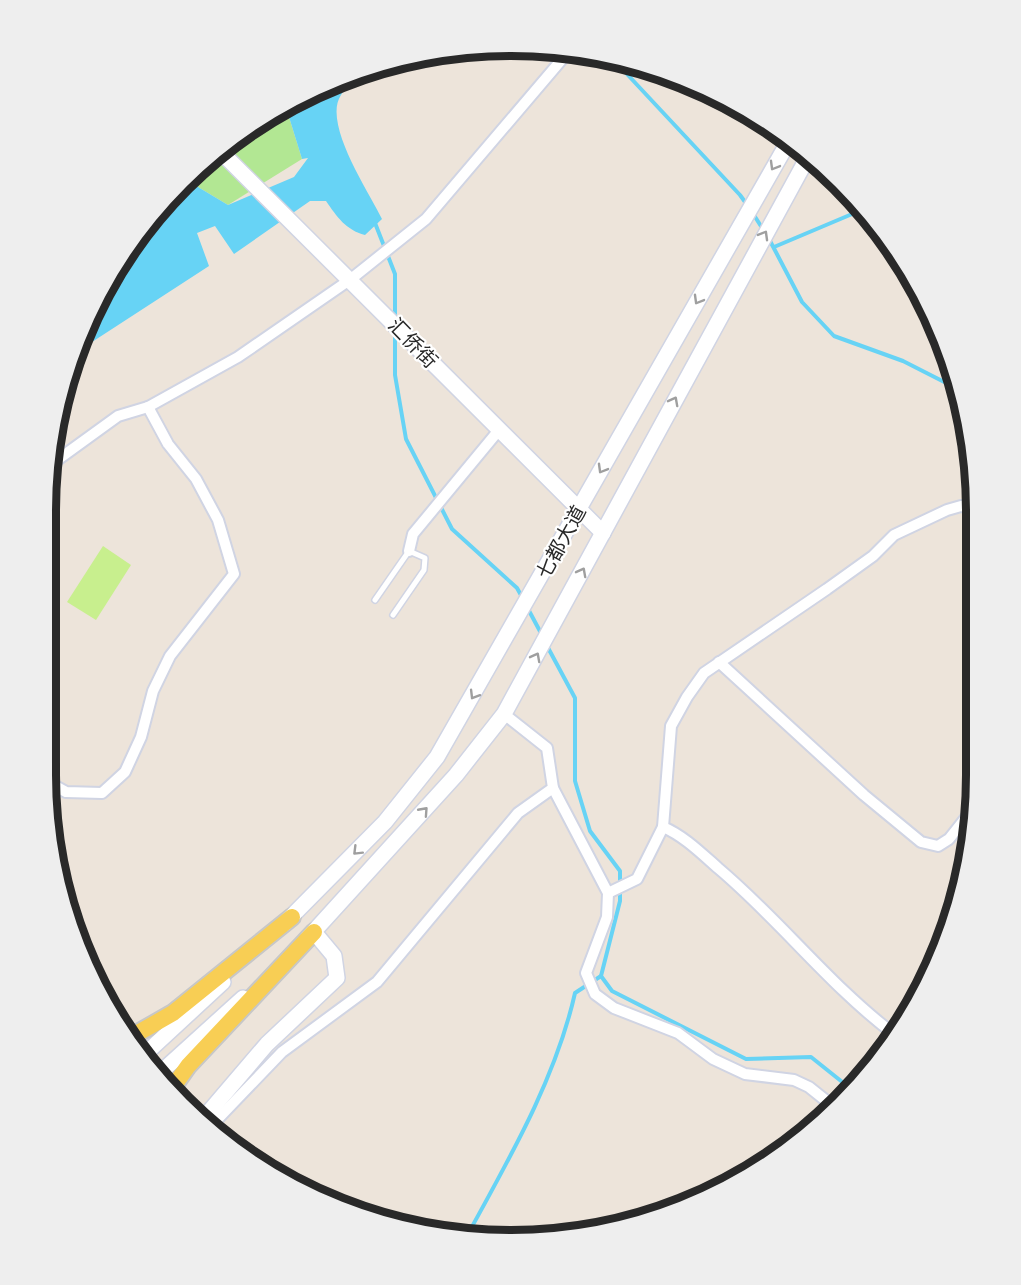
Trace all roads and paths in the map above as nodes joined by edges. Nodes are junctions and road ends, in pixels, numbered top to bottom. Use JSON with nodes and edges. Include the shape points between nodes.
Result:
{"nodes":[{"id":1,"x":563,"y":58,"type":"edge"},
{"id":2,"x":785,"y":148,"type":"edge"},
{"id":3,"x":225,"y":156,"type":"edge"},
{"id":4,"x":804,"y":163,"type":"edge"},
{"id":5,"x":351,"y":279,"type":"junction"},
{"id":6,"x":148,"y":406,"type":"junction"},
{"id":7,"x":499,"y":430,"type":"junction"},
{"id":8,"x":58,"y":459,"type":"edge"},
{"id":9,"x":966,"y":507,"type":"edge"},
{"id":10,"x":579,"y":510,"type":"junction"},
{"id":11,"x":603,"y":533,"type":"junction"},
{"id":12,"x":409,"y":551,"type":"junction"},
{"id":13,"x":375,"y":600,"type":"dead end"},
{"id":14,"x":393,"y":615,"type":"dead end"},
{"id":15,"x":719,"y":662,"type":"junction"},
{"id":16,"x":504,"y":714,"type":"junction"},
{"id":17,"x":56,"y":786,"type":"edge"},
{"id":18,"x":553,"y":788,"type":"junction"},
{"id":19,"x":963,"y":821,"type":"edge"},
{"id":20,"x":663,"y":827,"type":"junction"},
{"id":21,"x":611,"y":891,"type":"junction"},
{"id":22,"x":292,"y":917,"type":"junction"},
{"id":23,"x":314,"y":932,"type":"junction"},
{"id":24,"x":887,"y":1029,"type":"edge"},
{"id":25,"x":137,"y":1033,"type":"edge"},
{"id":26,"x":149,"y":1050,"type":"edge"},
{"id":27,"x":164,"y":1070,"type":"edge"},
{"id":28,"x":176,"y":1083,"type":"edge"},
{"id":29,"x":827,"y":1101,"type":"edge"},
{"id":30,"x":207,"y":1114,"type":"edge"},
{"id":31,"x":216,"y":1121,"type":"edge"}],
"edges":[{"from":1,"to":5,"type":"street","via":[[426,219]]},
{"from":2,"to":10,"type":"main road","name":"七都大道","one_way":true},
{"from":3,"to":5,"type":"main road","name":"汇侨街"},
{"from":11,"to":4,"type":"main road","name":"七都大道","one_way":true},
{"from":5,"to":6,"type":"street","via":[[238,357]]},
{"from":5,"to":7,"type":"main road","name":"汇侨街"},
{"from":6,"to":8,"type":"street","via":[[118,416]]},
{"from":6,"to":17,"type":"street","via":[[218,520],[234,574],[170,656],[153,691],[141,737],[125,772],[102,794],[66,792]]},
{"from":7,"to":10,"type":"main road","name":"汇侨街"},
{"from":7,"to":12,"type":"street","via":[[413,534]]},
{"from":9,"to":15,"type":"street","via":[[947,510],[894,535],[828,589]]},
{"from":10,"to":11,"type":"main road","name":"汇侨街"},
{"from":10,"to":22,"type":"main road","name":"七都大道","one_way":true,"via":[[437,757],[386,822]]},
{"from":16,"to":11,"type":"main road","name":"七都大道","one_way":true},
{"from":12,"to":13,"type":"lane"},
{"from":12,"to":14,"type":"lane","via":[[425,558],[424,570]]},
{"from":15,"to":19,"type":"street","via":[[921,842],[938,846],[950,839]]},
{"from":15,"to":20,"type":"street","via":[[704,673],[671,726]]},
{"from":16,"to":18,"type":"street","via":[[547,748]]},
{"from":23,"to":16,"type":"main road","name":"七都大道","one_way":true,"via":[[456,775]]},
{"from":18,"to":21,"type":"street"},
{"from":18,"to":31,"type":"street","via":[[518,813],[377,982],[282,1052]]},
{"from":20,"to":21,"type":"street","via":[[642,870],[632,882]]},
{"from":20,"to":24,"type":"street","via":[[676,832],[736,883],[860,1008]]},
{"from":21,"to":29,"type":"street","via":[[597,951],[585,973],[595,994],[614,1008],[678,1032],[713,1059],[745,1074],[794,1080]]},
{"from":22,"to":25,"type":"main road","via":[[172,1013]]},
{"from":22,"to":26,"type":"main road","name":"七都大道"},
{"from":23,"to":27,"type":"main road","name":"七都大道"},
{"from":23,"to":28,"type":"main road"},
{"from":23,"to":30,"type":"main road","via":[[334,956],[336,978],[267,1044]]}]}
